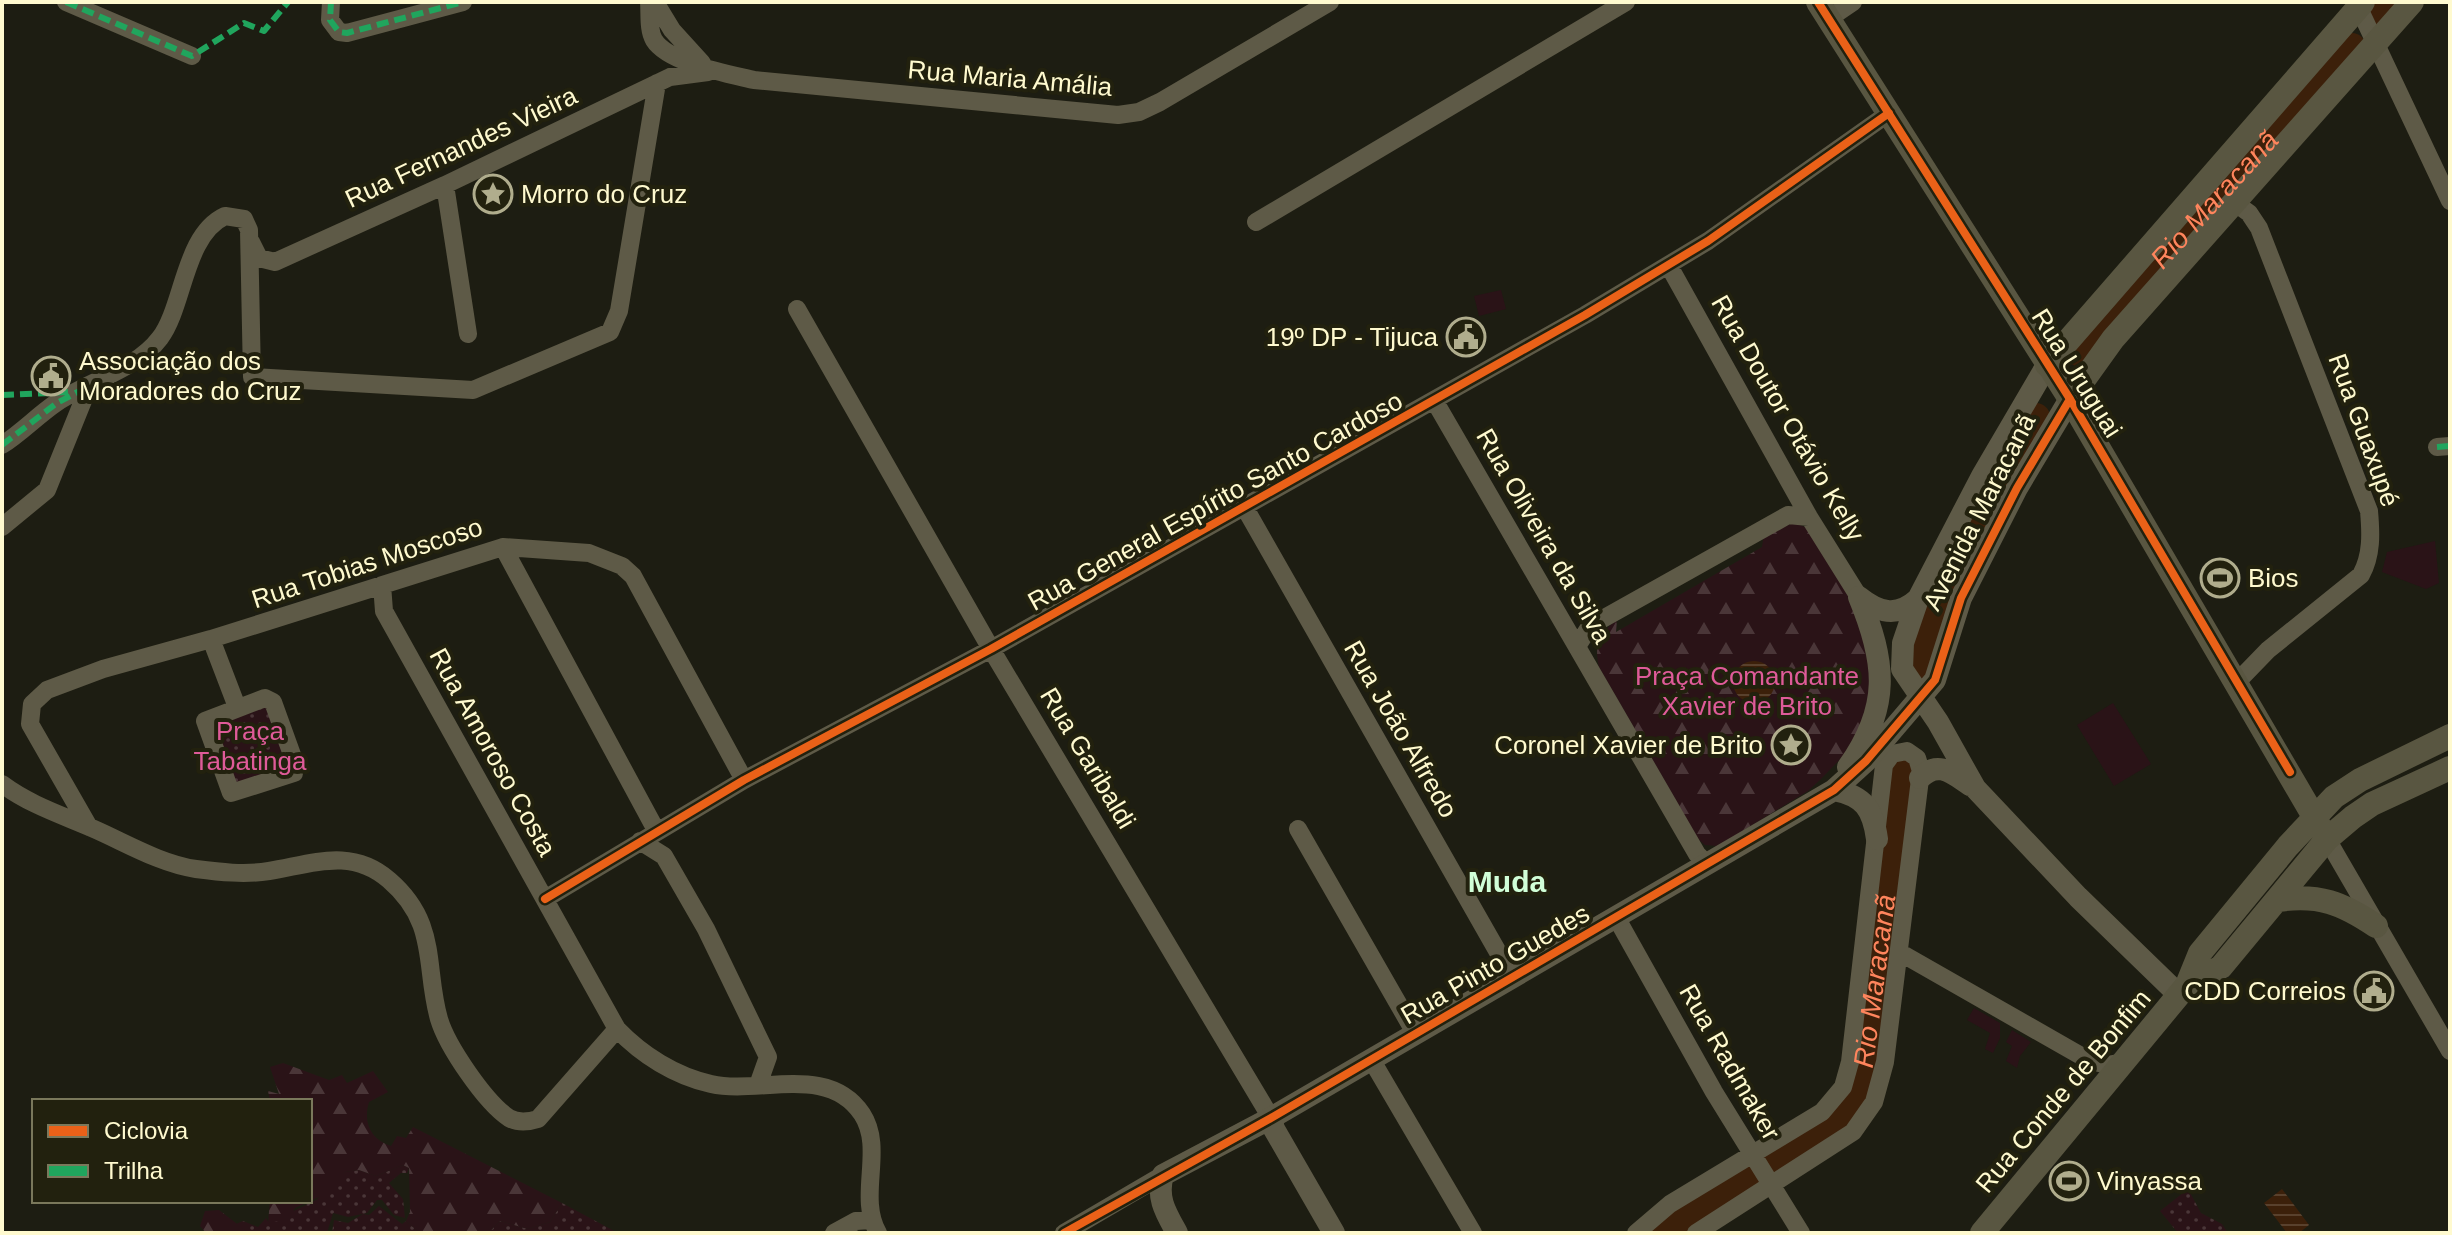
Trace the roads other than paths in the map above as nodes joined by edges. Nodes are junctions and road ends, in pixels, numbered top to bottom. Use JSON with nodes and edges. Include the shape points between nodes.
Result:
{"nodes":[{"id":1,"x":66,"y":2,"type":"edge"},
{"id":2,"x":331,"y":2,"type":"edge"},
{"id":3,"x":463,"y":2,"type":"edge"},
{"id":4,"x":652,"y":2,"type":"edge"},
{"id":5,"x":1330,"y":2,"type":"edge"},
{"id":6,"x":1626,"y":2,"type":"edge"},
{"id":7,"x":1853,"y":2,"type":"edge"},
{"id":8,"x":2412,"y":2,"type":"edge"},
{"id":9,"x":2360,"y":7,"type":"edge"},
{"id":10,"x":1823,"y":10,"type":"edge"},
{"id":11,"x":2375,"y":40,"type":"junction"},
{"id":12,"x":192,"y":56,"type":"dead end"},
{"id":13,"x":710,"y":69,"type":"junction"},
{"id":14,"x":657,"y":83,"type":"junction"},
{"id":15,"x":1889,"y":113,"type":"junction"},
{"id":16,"x":445,"y":185,"type":"junction"},
{"id":17,"x":2450,"y":201,"type":"edge"},
{"id":18,"x":2235,"y":203,"type":"junction"},
{"id":19,"x":1256,"y":222,"type":"dead end"},
{"id":20,"x":247,"y":225,"type":"junction"},
{"id":21,"x":1669,"y":266,"type":"junction"},
{"id":22,"x":797,"y":309,"type":"dead end"},
{"id":23,"x":468,"y":334,"type":"dead end"},
{"id":24,"x":2047,"y":365,"type":"junction"},
{"id":25,"x":89,"y":386,"type":"junction"},
{"id":26,"x":2070,"y":399,"type":"junction"},
{"id":27,"x":1434,"y":400,"type":"junction"},
{"id":28,"x":2,"y":445,"type":"edge"},
{"id":29,"x":1245,"y":508,"type":"junction"},
{"id":30,"x":1809,"y":517,"type":"junction"},
{"id":31,"x":2,"y":527,"type":"edge"},
{"id":32,"x":503,"y":547,"type":"junction"},
{"id":33,"x":382,"y":585,"type":"junction"},
{"id":34,"x":1859,"y":597,"type":"junction"},
{"id":35,"x":1918,"y":599,"type":"junction"},
{"id":36,"x":211,"y":639,"type":"junction"},
{"id":37,"x":1578,"y":645,"type":"junction"},
{"id":38,"x":991,"y":649,"type":"junction"},
{"id":39,"x":2237,"y":682,"type":"junction"},
{"id":40,"x":1921,"y":698,"type":"junction"},
{"id":41,"x":237,"y":707,"type":"junction"},
{"id":42,"x":2450,"y":736,"type":"edge"},
{"id":43,"x":2450,"y":768,"type":"edge"},
{"id":44,"x":1920,"y":778,"type":"junction"},
{"id":45,"x":744,"y":780,"type":"junction"},
{"id":46,"x":2,"y":784,"type":"edge"},
{"id":47,"x":1975,"y":788,"type":"junction"},
{"id":48,"x":1831,"y":791,"type":"junction"},
{"id":49,"x":2314,"y":817,"type":"junction"},
{"id":50,"x":89,"y":827,"type":"junction"},
{"id":51,"x":1298,"y":829,"type":"dead end"},
{"id":52,"x":648,"y":836,"type":"junction"},
{"id":53,"x":1877,"y":839,"type":"junction"},
{"id":54,"x":2327,"y":839,"type":"junction"},
{"id":55,"x":1707,"y":864,"type":"junction"},
{"id":56,"x":545,"y":899,"type":"junction"},
{"id":57,"x":2278,"y":900,"type":"junction"},
{"id":58,"x":1616,"y":917,"type":"junction"},
{"id":59,"x":2376,"y":926,"type":"junction"},
{"id":60,"x":1899,"y":952,"type":"junction"},
{"id":61,"x":1511,"y":975,"type":"junction"},
{"id":62,"x":2183,"y":990,"type":"junction"},
{"id":63,"x":617,"y":1029,"type":"junction"},
{"id":64,"x":1415,"y":1033,"type":"junction"},
{"id":65,"x":2450,"y":1051,"type":"edge"},
{"id":66,"x":1371,"y":1059,"type":"junction"},
{"id":67,"x":2126,"y":1062,"type":"junction"},
{"id":68,"x":758,"y":1085,"type":"junction"},
{"id":69,"x":1271,"y":1118,"type":"junction"},
{"id":70,"x":1754,"y":1155,"type":"junction"},
{"id":71,"x":1163,"y":1175,"type":"junction"},
{"id":72,"x":1770,"y":1181,"type":"junction"},
{"id":73,"x":875,"y":1226,"type":"edge"},
{"id":74,"x":834,"y":1233,"type":"edge"},
{"id":75,"x":1064,"y":1233,"type":"edge"},
{"id":76,"x":1177,"y":1233,"type":"edge"},
{"id":77,"x":1334,"y":1233,"type":"edge"},
{"id":78,"x":1473,"y":1233,"type":"edge"},
{"id":79,"x":1636,"y":1233,"type":"edge"},
{"id":80,"x":1696,"y":1233,"type":"edge"},
{"id":81,"x":1801,"y":1233,"type":"edge"},
{"id":82,"x":1982,"y":1233,"type":"edge"}],
"edges":[{"from":1,"to":12,"type":"street"},
{"from":2,"to":3,"type":"street","via":[[330,20],[339,32],[347,33]]},
{"from":4,"to":13,"type":"street"},
{"from":5,"to":13,"type":"street","name":"Rua Maria Amália","via":[[1160,102],[1118,115],[754,80]]},
{"from":6,"to":19,"type":"street"},
{"from":7,"to":10,"type":"street"},
{"from":8,"to":11,"type":"main road","name":"Avenida Maracanã"},
{"from":9,"to":11,"type":"street"},
{"from":9,"to":24,"type":"main road","name":"Avenida Maracanã"},
{"from":10,"to":15,"type":"main road","name":"Rua Uruguai"},
{"from":11,"to":17,"type":"street"},
{"from":11,"to":18,"type":"main road","name":"Avenida Maracanã"},
{"from":13,"to":14,"type":"street","name":"Rua Fernandes Vieira"},
{"from":14,"to":16,"type":"street","name":"Rua Fernandes Vieira"},
{"from":14,"to":20,"type":"street","via":[[619,311],[610,332],[473,390],[252,377]]},
{"from":15,"to":21,"type":"street","name":"Rua General Espírito Santo Cardoso"},
{"from":15,"to":24,"type":"main road","name":"Rua Uruguai"},
{"from":16,"to":20,"type":"street","name":"Rua Fernandes Vieira","via":[[275,262],[253,251]]},
{"from":16,"to":23,"type":"street"},
{"from":18,"to":26,"type":"main road","name":"Avenida Maracanã","via":[[2113,339]]},
{"from":18,"to":39,"type":"street","name":"Rua Guaxupé","via":[[2259,228],[2369,511],[2370,526],[2369,557],[2361,575]]},
{"from":20,"to":25,"type":"street","via":[[225,216],[208,231],[183,276],[172,321],[149,352]]},
{"from":21,"to":27,"type":"street","name":"Rua General Espírito Santo Cardoso"},
{"from":21,"to":30,"type":"street","name":"Rua Doutor Otávio Kelly"},
{"from":22,"to":38,"type":"street","name":"Rua Garibaldi"},
{"from":24,"to":26,"type":"main road","name":"Rua Uruguai"},
{"from":24,"to":35,"type":"street","name":"Avenida Maracanã"},
{"from":25,"to":28,"type":"street"},
{"from":25,"to":31,"type":"street","via":[[47,490]]},
{"from":26,"to":39,"type":"main road","name":"Rua Uruguai"},
{"from":26,"to":40,"type":"street","name":"Avenida Maracanã","via":[[1961,598],[1935,680]]},
{"from":27,"to":29,"type":"street","name":"Rua General Espírito Santo Cardoso"},
{"from":27,"to":37,"type":"street","name":"Rua Oliveira da Silva"},
{"from":29,"to":38,"type":"street","name":"Rua General Espírito Santo Cardoso"},
{"from":29,"to":61,"type":"street","name":"Rua João Alfredo"},
{"from":30,"to":34,"type":"street","name":"Rua Doutor Otávio Kelly"},
{"from":30,"to":37,"type":"street","via":[[1788,515],[1748,537],[1590,626]]},
{"from":32,"to":33,"type":"street","name":"Rua Tobias Moscoso"},
{"from":32,"to":45,"type":"street","name":"Rua Tobias Moscoso","via":[[589,553],[615,562],[633,576]]},
{"from":32,"to":52,"type":"street"},
{"from":33,"to":36,"type":"street","name":"Rua Tobias Moscoso"},
{"from":33,"to":56,"type":"street","name":"Rua Amoroso Costa","via":[[384,611]]},
{"from":34,"to":35,"type":"street","via":[[1891,613]]},
{"from":34,"to":48,"type":"street","via":[[1879,652],[1880,698],[1858,752]]},
{"from":35,"to":40,"type":"street","name":"Avenida Maracanã","via":[[1900,660]]},
{"from":36,"to":41,"type":"street"},
{"from":36,"to":50,"type":"street","name":"Rua Tobias Moscoso","via":[[103,669],[47,690],[32,704],[30,724]]},
{"from":37,"to":55,"type":"street","name":"Rua Oliveira da Silva"},
{"from":38,"to":45,"type":"street","name":"Rua General Espírito Santo Cardoso"},
{"from":38,"to":69,"type":"street","name":"Rua Garibaldi"},
{"from":39,"to":49,"type":"main road","name":"Rua Uruguai"},
{"from":40,"to":47,"type":"street"},
{"from":40,"to":48,"type":"street","name":"Rua Pinto Guedes","via":[[1866,761]]},
{"from":41,"to":41,"type":"street","via":[[205,721],[227,790],[235,793],[294,773],[273,702],[265,698]]},
{"from":42,"to":49,"type":"main road","name":"Rua Conde de Bonfim","via":[[2346,787]]},
{"from":43,"to":54,"type":"main road","name":"Rua Conde de Bonfim","via":[[2372,804]]},
{"from":44,"to":47,"type":"street","via":[[1940,768]]},
{"from":44,"to":53,"type":"street","via":[[1920,764],[1911,753],[1898,751],[1886,760]]},
{"from":44,"to":60,"type":"street"},
{"from":45,"to":52,"type":"street","name":"Rua General Espírito Santo Cardoso"},
{"from":46,"to":50,"type":"street","via":[[21,798]]},
{"from":47,"to":62,"type":"street","via":[[2078,897]]},
{"from":48,"to":53,"type":"street","via":[[1858,797],[1869,808]]},
{"from":48,"to":55,"type":"street","name":"Rua Pinto Guedes"},
{"from":49,"to":54,"type":"main road","name":"Rua Uruguai"},
{"from":49,"to":62,"type":"main road","name":"Rua Conde de Bonfim","via":[[2200,953]]},
{"from":50,"to":63,"type":"street","via":[[191,868],[267,872],[334,858],[371,868],[388,879],[404,894],[425,932],[445,1033],[481,1089],[510,1119],[538,1119]]},
{"from":51,"to":64,"type":"street"},
{"from":52,"to":56,"type":"street","name":"Rua General Espírito Santo Cardoso"},
{"from":52,"to":68,"type":"street","via":[[720,957],[768,1057]]},
{"from":53,"to":70,"type":"street","via":[[1843,1087],[1822,1112]]},
{"from":54,"to":57,"type":"main road","name":"Rua Conde de Bonfim"},
{"from":54,"to":59,"type":"street","name":"Rua Uruguai"},
{"from":55,"to":58,"type":"street","name":"Rua Pinto Guedes"},
{"from":56,"to":63,"type":"street","name":"Rua Amoroso Costa"},
{"from":57,"to":59,"type":"main road","via":[[2330,899]]},
{"from":57,"to":62,"type":"main road","name":"Rua Conde de Bonfim","via":[[2221,967]]},
{"from":58,"to":61,"type":"street","name":"Rua Pinto Guedes"},
{"from":58,"to":70,"type":"street","name":"Rua Radmaker"},
{"from":59,"to":65,"type":"street","name":"Rua Uruguai"},
{"from":60,"to":67,"type":"street","via":[[2090,1061]]},
{"from":60,"to":72,"type":"street","via":[[1885,1062],[1867,1117],[1853,1132]]},
{"from":61,"to":64,"type":"street","name":"Rua Pinto Guedes"},
{"from":62,"to":67,"type":"main road","name":"Rua Conde de Bonfim"},
{"from":63,"to":68,"type":"street","name":"Rua Amoroso Costa","via":[[671,1070],[711,1084]]},
{"from":64,"to":66,"type":"street","name":"Rua Pinto Guedes"},
{"from":66,"to":69,"type":"street","name":"Rua Pinto Guedes"},
{"from":66,"to":78,"type":"street"},
{"from":67,"to":82,"type":"main road","name":"Rua Conde de Bonfim"},
{"from":68,"to":73,"type":"street","name":"Rua Amoroso Costa","via":[[810,1084],[851,1102],[863,1115],[869,1132]]},
{"from":69,"to":71,"type":"street","name":"Rua Pinto Guedes"},
{"from":69,"to":77,"type":"street","name":"Rua Garibaldi"},
{"from":70,"to":72,"type":"street","name":"Rua Radmaker"},
{"from":70,"to":79,"type":"street","via":[[1670,1204]]},
{"from":71,"to":75,"type":"street","name":"Rua Pinto Guedes"},
{"from":71,"to":76,"type":"street","via":[[1162,1206]]},
{"from":72,"to":80,"type":"street"},
{"from":72,"to":81,"type":"street","name":"Rua Radmaker"},
{"from":73,"to":74,"type":"street","via":[[856,1221]]}]}
